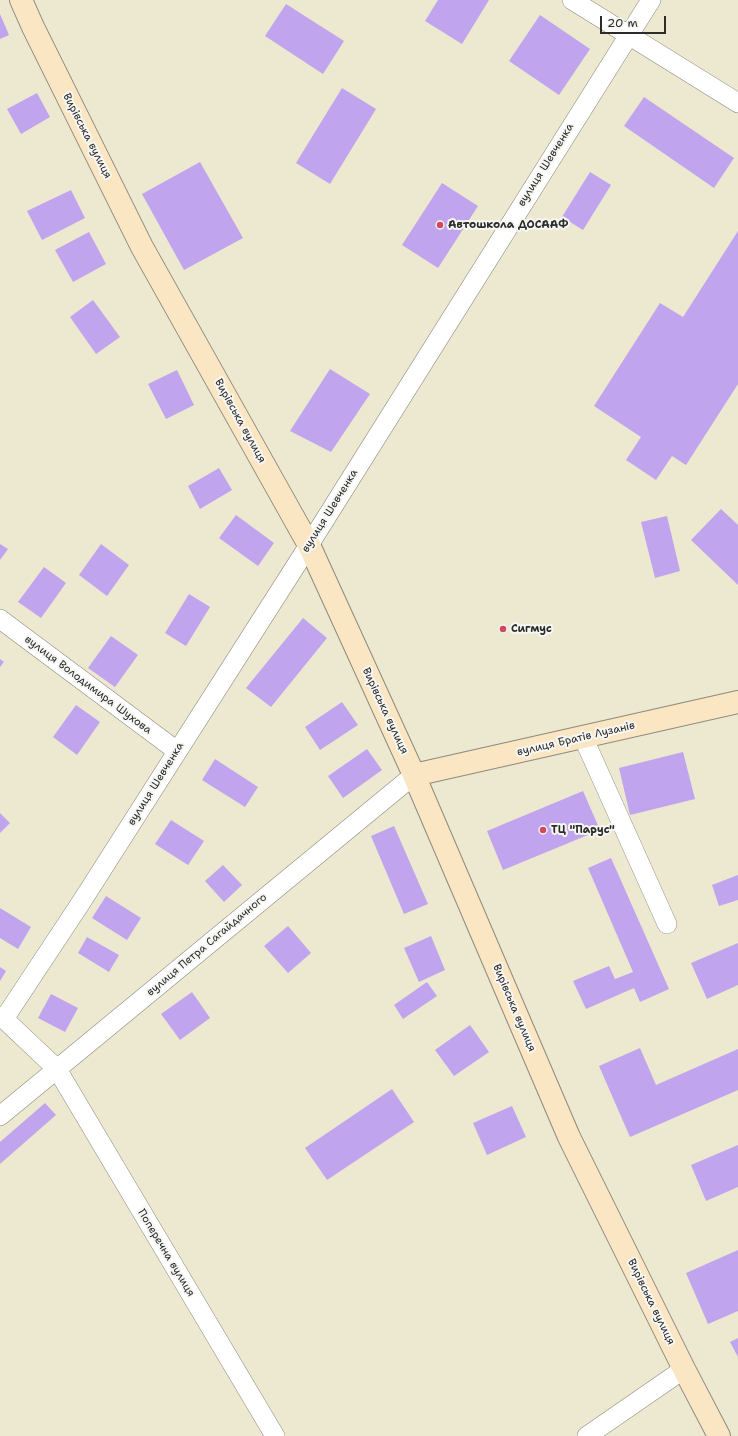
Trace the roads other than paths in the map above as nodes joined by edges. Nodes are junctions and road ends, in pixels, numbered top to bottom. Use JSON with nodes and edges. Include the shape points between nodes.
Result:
{"nodes":[{"id":1,"x":21,"y":0,"type":"edge"},
{"id":2,"x":572,"y":0,"type":"edge"},
{"id":3,"x":651,"y":0,"type":"edge"},
{"id":4,"x":628,"y":35,"type":"junction"},
{"id":5,"x":738,"y":103,"type":"edge"},
{"id":6,"x":309,"y":545,"type":"junction"},
{"id":7,"x":0,"y":619,"type":"edge"},
{"id":8,"x":738,"y":702,"type":"edge"},
{"id":9,"x":582,"y":737,"type":"junction"},
{"id":10,"x":177,"y":751,"type":"junction"},
{"id":11,"x":414,"y":774,"type":"junction"},
{"id":12,"x":667,"y":924,"type":"dead end"},
{"id":13,"x":2,"y":1018,"type":"edge"},
{"id":14,"x":57,"y":1069,"type":"junction"},
{"id":15,"x":0,"y":1116,"type":"edge"},
{"id":16,"x":684,"y":1369,"type":"junction"},
{"id":17,"x":276,"y":1436,"type":"edge"},
{"id":18,"x":587,"y":1436,"type":"edge"},
{"id":19,"x":719,"y":1436,"type":"edge"}],
"edges":[{"from":1,"to":6,"type":"main road","name":"Вирівська вулиця","via":[[142,246]]},
{"from":2,"to":4,"type":"street"},
{"from":3,"to":4,"type":"street","name":"вулиця Шевченка"},
{"from":4,"to":5,"type":"street"},
{"from":4,"to":6,"type":"street","name":"вулиця Шевченка"},
{"from":6,"to":10,"type":"street","name":"вулиця Шевченка"},
{"from":6,"to":11,"type":"main road","name":"Вирівська вулиця"},
{"from":7,"to":10,"type":"street","name":"вулиця Володимира Шухова"},
{"from":8,"to":9,"type":"main road","name":"вулиця Братів Лузанів"},
{"from":9,"to":11,"type":"main road","name":"вулиця Братів Лузанів"},
{"from":9,"to":12,"type":"street"},
{"from":10,"to":13,"type":"street","name":"вулиця Шевченка","via":[[82,901]]},
{"from":11,"to":14,"type":"street","name":"вулиця Петра Сагайдачного"},
{"from":11,"to":16,"type":"main road","name":"Вирівська вулиця","via":[[569,1137]]},
{"from":13,"to":14,"type":"street","name":"Поперечна вулиця"},
{"from":14,"to":15,"type":"street","name":"вулиця Петра Сагайдачного"},
{"from":14,"to":17,"type":"street","name":"Поперечна вулиця"},
{"from":16,"to":18,"type":"street"},
{"from":16,"to":19,"type":"main road","name":"Вирівська вулиця"}]}
